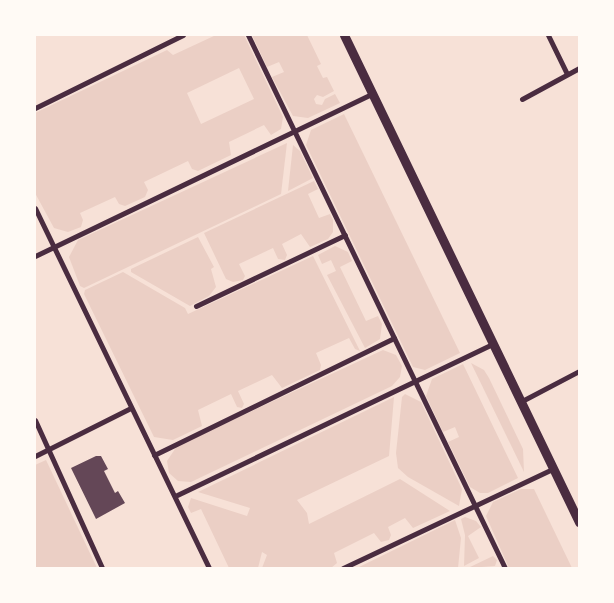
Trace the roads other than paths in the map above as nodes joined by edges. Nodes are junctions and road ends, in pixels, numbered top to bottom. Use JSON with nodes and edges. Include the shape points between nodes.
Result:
{"nodes":[{"id":1,"x":183,"y":35,"type":"edge"},
{"id":2,"x":248,"y":35,"type":"edge"},
{"id":3,"x":344,"y":35,"type":"edge"},
{"id":4,"x":548,"y":35,"type":"edge"},
{"id":5,"x":579,"y":68,"type":"edge"},
{"id":6,"x":566,"y":74,"type":"junction"},
{"id":7,"x":372,"y":94,"type":"junction"},
{"id":8,"x":522,"y":99,"type":"dead end"},
{"id":9,"x":35,"y":108,"type":"edge"},
{"id":10,"x":296,"y":132,"type":"junction"},
{"id":11,"x":35,"y":208,"type":"edge"},
{"id":12,"x":344,"y":235,"type":"junction"},
{"id":13,"x":53,"y":245,"type":"junction"},
{"id":14,"x":35,"y":256,"type":"edge"},
{"id":15,"x":196,"y":306,"type":"dead end"},
{"id":16,"x":394,"y":338,"type":"junction"},
{"id":17,"x":492,"y":344,"type":"junction"},
{"id":18,"x":579,"y":371,"type":"edge"},
{"id":19,"x":414,"y":380,"type":"junction"},
{"id":20,"x":520,"y":402,"type":"junction"},
{"id":21,"x":131,"y":408,"type":"junction"},
{"id":22,"x":35,"y":420,"type":"edge"},
{"id":23,"x":47,"y":450,"type":"junction"},
{"id":24,"x":154,"y":455,"type":"junction"},
{"id":25,"x":35,"y":456,"type":"edge"},
{"id":26,"x":552,"y":469,"type":"junction"},
{"id":27,"x":175,"y":496,"type":"junction"},
{"id":28,"x":475,"y":505,"type":"junction"},
{"id":29,"x":579,"y":522,"type":"edge"},
{"id":30,"x":102,"y":568,"type":"edge"},
{"id":31,"x":209,"y":568,"type":"edge"},
{"id":32,"x":343,"y":568,"type":"edge"},
{"id":33,"x":505,"y":568,"type":"edge"}],
"edges":[{"from":1,"to":9,"type":"street"},
{"from":2,"to":10,"type":"street"},
{"from":3,"to":7,"type":"street"},
{"from":4,"to":6,"type":"street"},
{"from":5,"to":6,"type":"street"},
{"from":6,"to":8,"type":"street"},
{"from":7,"to":10,"type":"street"},
{"from":7,"to":17,"type":"street"},
{"from":10,"to":12,"type":"street"},
{"from":10,"to":13,"type":"street"},
{"from":11,"to":13,"type":"street"},
{"from":12,"to":15,"type":"street"},
{"from":12,"to":16,"type":"street"},
{"from":13,"to":14,"type":"street"},
{"from":13,"to":21,"type":"street"},
{"from":16,"to":19,"type":"street"},
{"from":16,"to":24,"type":"street"},
{"from":17,"to":19,"type":"street"},
{"from":17,"to":20,"type":"street"},
{"from":18,"to":20,"type":"street"},
{"from":19,"to":27,"type":"street"},
{"from":19,"to":28,"type":"street"},
{"from":20,"to":26,"type":"street"},
{"from":21,"to":23,"type":"street"},
{"from":21,"to":24,"type":"street"},
{"from":22,"to":23,"type":"street"},
{"from":23,"to":25,"type":"street"},
{"from":23,"to":30,"type":"street"},
{"from":24,"to":27,"type":"street"},
{"from":26,"to":28,"type":"street"},
{"from":26,"to":29,"type":"street"},
{"from":27,"to":31,"type":"street"},
{"from":28,"to":32,"type":"street"},
{"from":28,"to":33,"type":"street"}]}
